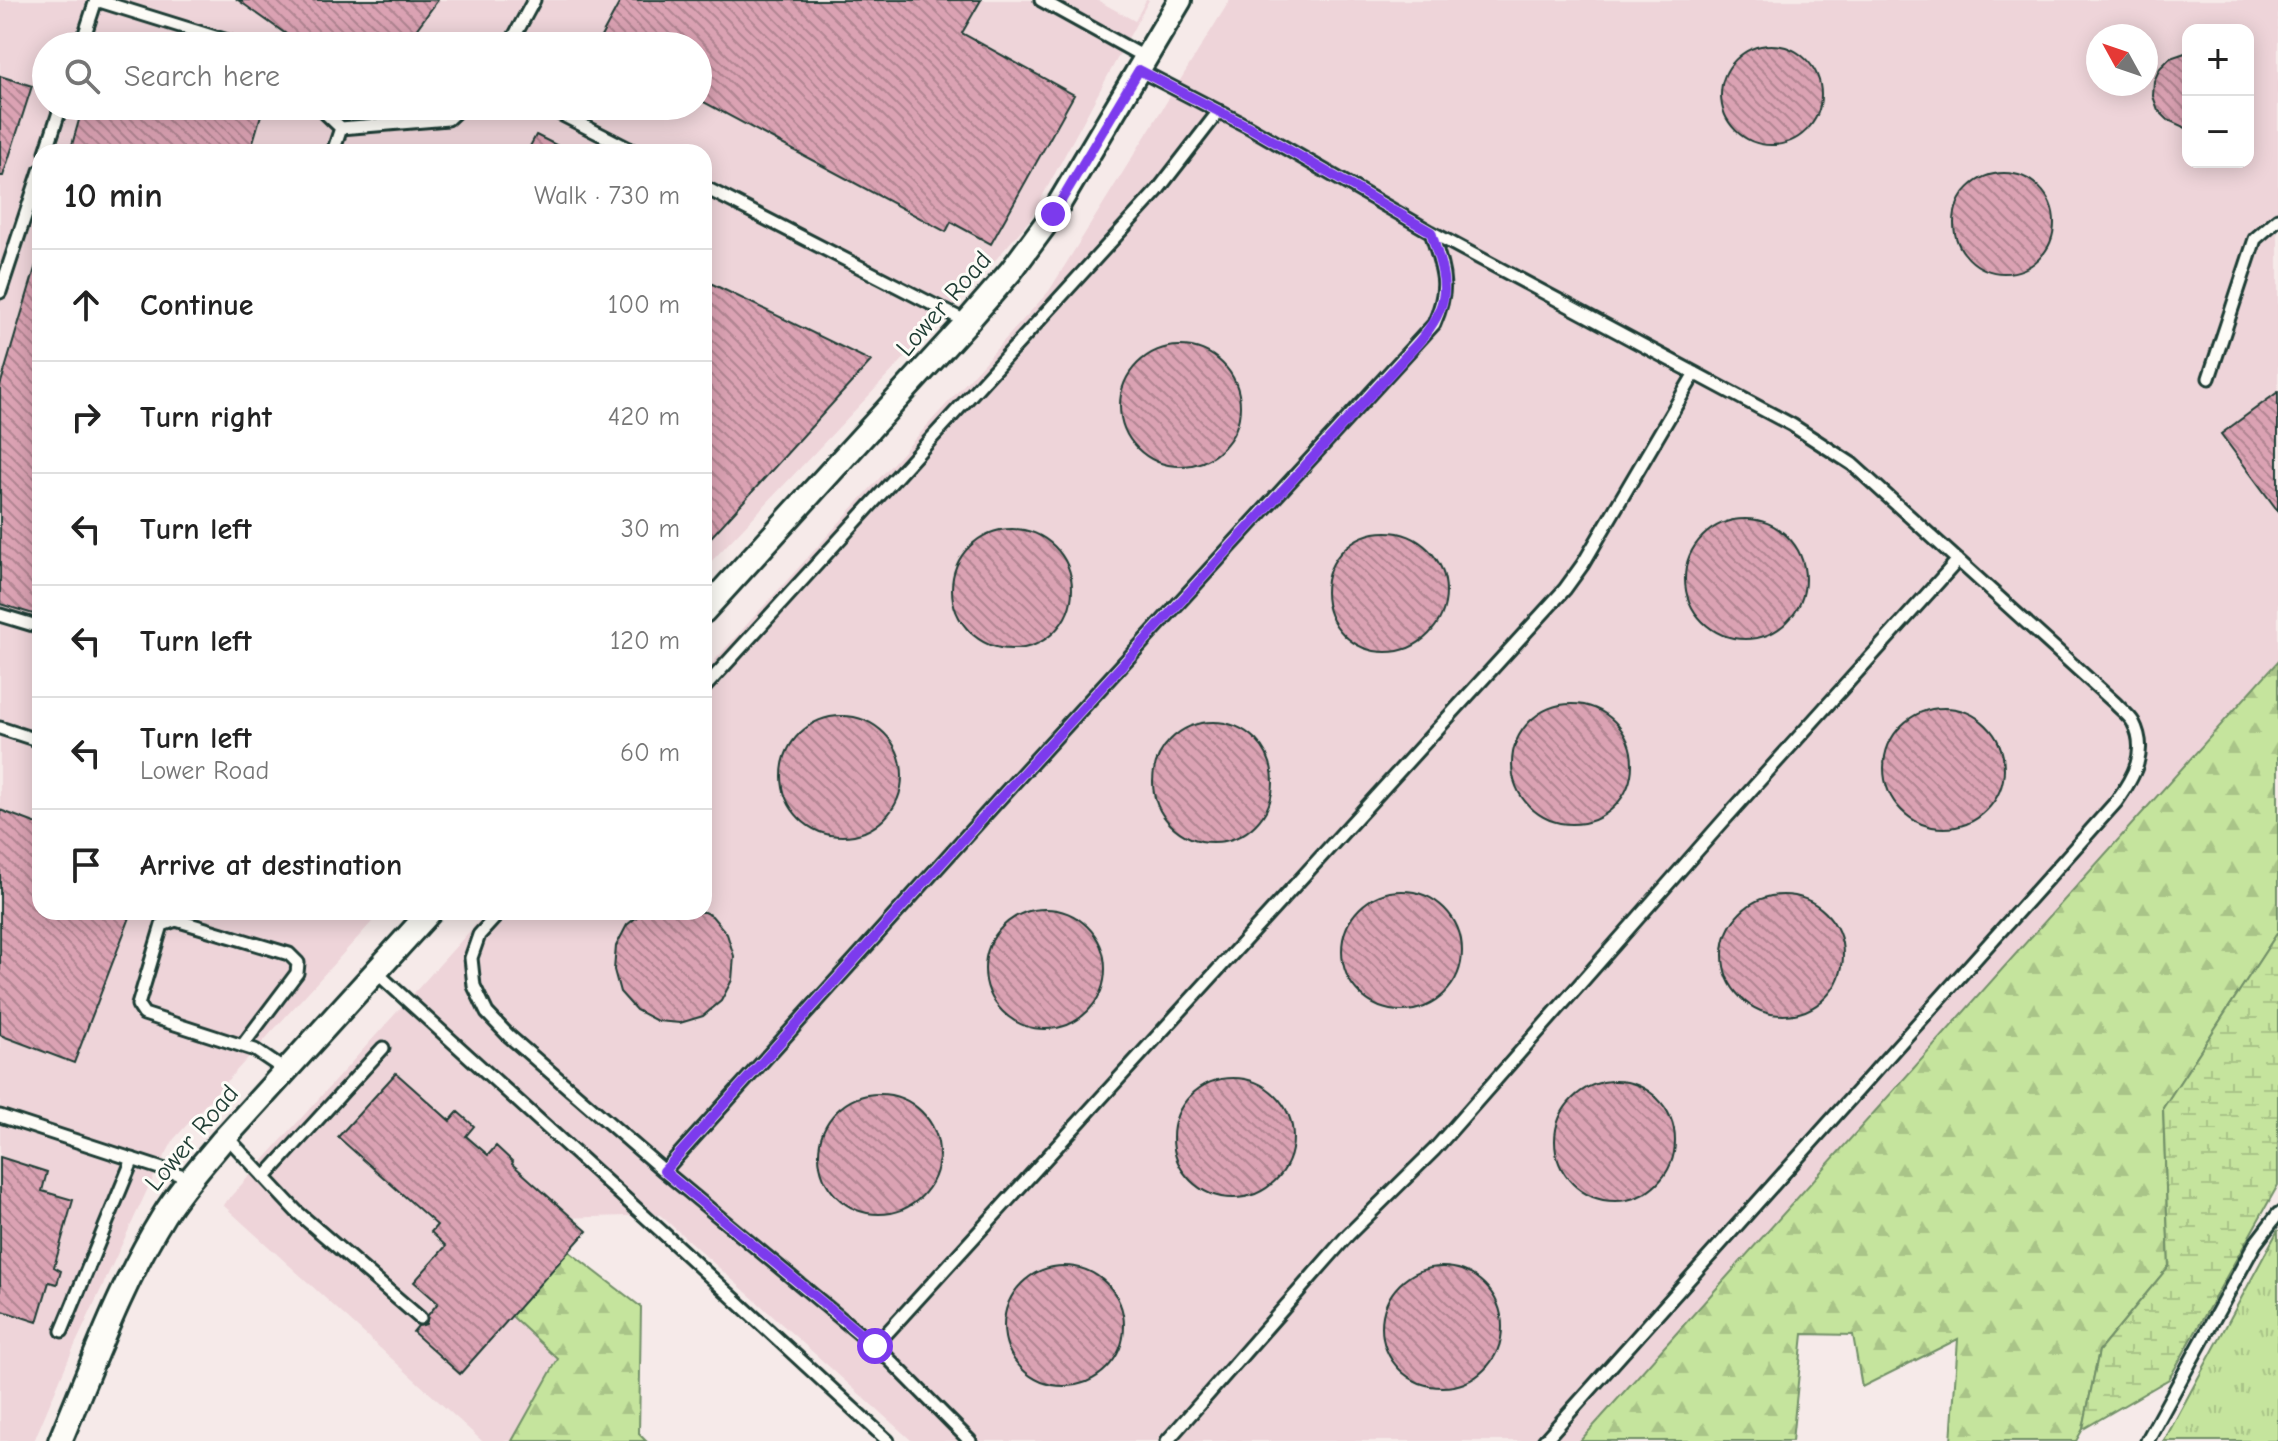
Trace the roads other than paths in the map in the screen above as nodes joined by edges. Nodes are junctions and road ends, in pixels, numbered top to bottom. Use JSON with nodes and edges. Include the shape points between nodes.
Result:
{"nodes":[{"id":1,"x":96,"y":0,"type":"edge"},
{"id":2,"x":534,"y":0,"type":"edge"},
{"id":3,"x":1041,"y":0,"type":"edge"},
{"id":4,"x":1180,"y":0,"type":"edge"},
{"id":5,"x":86,"y":32,"type":"edge"},
{"id":6,"x":199,"y":32,"type":"edge"},
{"id":7,"x":517,"y":32,"type":"edge"},
{"id":8,"x":1143,"y":64,"type":"junction"},
{"id":9,"x":1219,"y":111,"type":"junction"},
{"id":10,"x":56,"y":120,"type":"edge"},
{"id":11,"x":333,"y":120,"type":"edge"},
{"id":12,"x":436,"y":120,"type":"edge"},
{"id":13,"x":572,"y":120,"type":"edge"},
{"id":14,"x":341,"y":128,"type":"junction"},
{"id":15,"x":49,"y":144,"type":"edge"},
{"id":16,"x":336,"y":144,"type":"edge"},
{"id":17,"x":619,"y":144,"type":"edge"},
{"id":18,"x":712,"y":191,"type":"edge"},
{"id":19,"x":32,"y":195,"type":"edge"},
{"id":20,"x":2278,"y":219,"type":"edge"},
{"id":21,"x":1431,"y":232,"type":"junction"},
{"id":22,"x":0,"y":292,"type":"edge"},
{"id":23,"x":967,"y":322,"type":"junction"},
{"id":24,"x":1695,"y":373,"type":"junction"},
{"id":25,"x":2209,"y":378,"type":"dead end"},
{"id":26,"x":1958,"y":560,"type":"junction"},
{"id":27,"x":712,"y":602,"type":"edge"},
{"id":28,"x":0,"y":615,"type":"edge"},
{"id":29,"x":32,"y":625,"type":"edge"},
{"id":30,"x":712,"y":679,"type":"edge"},
{"id":31,"x":0,"y":728,"type":"edge"},
{"id":32,"x":32,"y":738,"type":"edge"},
{"id":33,"x":423,"y":920,"type":"edge"},
{"id":34,"x":493,"y":920,"type":"edge"},
{"id":35,"x":376,"y":972,"type":"junction"},
{"id":36,"x":242,"y":1046,"type":"junction"},
{"id":37,"x":383,"y":1048,"type":"dead end"},
{"id":38,"x":286,"y":1071,"type":"junction"},
{"id":39,"x":0,"y":1116,"type":"edge"},
{"id":40,"x":226,"y":1136,"type":"junction"},
{"id":41,"x":133,"y":1159,"type":"junction"},
{"id":42,"x":664,"y":1171,"type":"junction"},
{"id":43,"x":265,"y":1177,"type":"junction"},
{"id":44,"x":190,"y":1178,"type":"junction"},
{"id":45,"x":2278,"y":1214,"type":"edge"},
{"id":46,"x":420,"y":1318,"type":"dead end"},
{"id":47,"x":62,"y":1331,"type":"dead end"},
{"id":48,"x":875,"y":1346,"type":"junction"},
{"id":49,"x":60,"y":1441,"type":"edge"},
{"id":50,"x":888,"y":1441,"type":"edge"},
{"id":51,"x":970,"y":1441,"type":"edge"},
{"id":52,"x":1167,"y":1441,"type":"edge"},
{"id":53,"x":1544,"y":1441,"type":"edge"},
{"id":54,"x":2147,"y":1441,"type":"edge"}],
"edges":[{"from":1,"to":5,"type":"lane"},
{"from":1,"to":6,"type":"lane"},
{"from":2,"to":7,"type":"lane"},
{"from":3,"to":8,"type":"lane"},
{"from":4,"to":8,"type":"street","name":"Lower Road"},
{"from":8,"to":9,"type":"lane"},
{"from":8,"to":23,"type":"street","name":"Lower Road","via":[[1053,214]]},
{"from":9,"to":21,"type":"lane"},
{"from":9,"to":30,"type":"lane","via":[[1157,191]]},
{"from":10,"to":15,"type":"lane"},
{"from":11,"to":14,"type":"lane"},
{"from":12,"to":14,"type":"lane"},
{"from":13,"to":17,"type":"lane"},
{"from":14,"to":16,"type":"lane"},
{"from":18,"to":23,"type":"lane"},
{"from":19,"to":22,"type":"lane"},
{"from":20,"to":25,"type":"lane","via":[[2255,239]]},
{"from":21,"to":24,"type":"lane"},
{"from":21,"to":42,"type":"lane","via":[[1445,277],[1444,302],[1434,324]]},
{"from":23,"to":27,"type":"street","name":"Lower Road"},
{"from":24,"to":26,"type":"lane","via":[[1827,446]]},
{"from":24,"to":48,"type":"lane","via":[[1565,589]]},
{"from":26,"to":52,"type":"lane","via":[[1434,1150],[1348,1235]]},
{"from":26,"to":53,"type":"lane","via":[[2132,722],[2139,760],[2131,781]]},
{"from":28,"to":29,"type":"lane"},
{"from":31,"to":32,"type":"lane"},
{"from":33,"to":35,"type":"street","name":"Lower Road"},
{"from":34,"to":42,"type":"lane","via":[[479,935],[471,958],[474,986],[487,1013]]},
{"from":35,"to":38,"type":"street","name":"Lower Road"},
{"from":35,"to":50,"type":"lane"},
{"from":36,"to":36,"type":"lane","via":[[144,1014],[138,1005],[162,925],[176,920],[289,954],[298,963],[297,973]]},
{"from":36,"to":38,"type":"lane"},
{"from":37,"to":43,"type":"lane"},
{"from":38,"to":40,"type":"street","name":"Lower Road"},
{"from":39,"to":41,"type":"lane"},
{"from":40,"to":43,"type":"lane"},
{"from":40,"to":44,"type":"street","name":"Lower Road"},
{"from":41,"to":44,"type":"lane"},
{"from":41,"to":47,"type":"lane"},
{"from":42,"to":48,"type":"lane"},
{"from":43,"to":46,"type":"lane","via":[[297,1212]]},
{"from":44,"to":49,"type":"street","name":"Lower Road","via":[[123,1292]]},
{"from":45,"to":54,"type":"lane","via":[[2255,1244]]},
{"from":48,"to":51,"type":"lane"}]}
